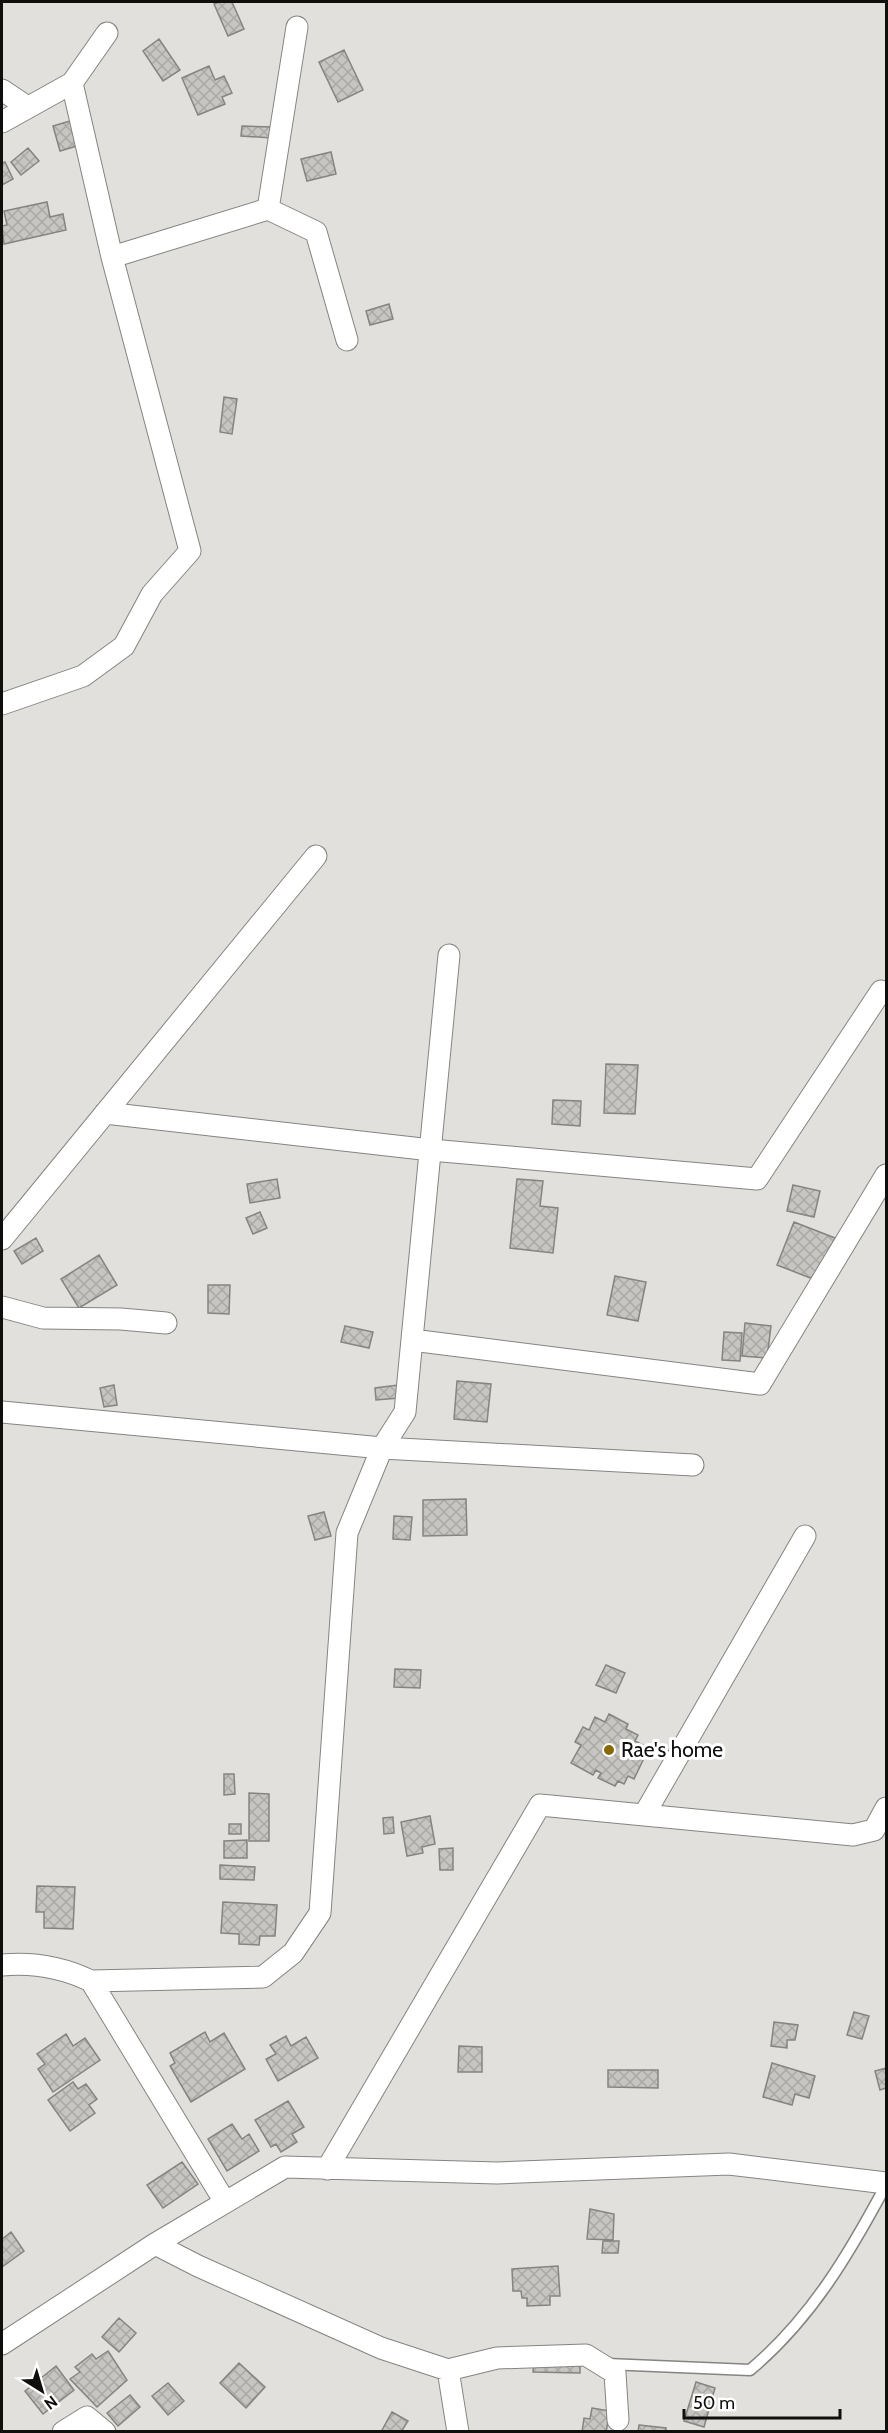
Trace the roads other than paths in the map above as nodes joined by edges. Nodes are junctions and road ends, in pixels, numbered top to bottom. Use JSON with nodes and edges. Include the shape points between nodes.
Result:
{"nodes":[{"id":1,"x":297,"y":27,"type":"dead end"},
{"id":2,"x":107,"y":33,"type":"dead end"},
{"id":3,"x":72,"y":82,"type":"junction"},
{"id":4,"x":2,"y":90,"type":"edge"},
{"id":5,"x":26,"y":106,"type":"junction"},
{"id":6,"x":2,"y":122,"type":"edge"},
{"id":7,"x":268,"y":209,"type":"junction"},
{"id":8,"x":112,"y":257,"type":"junction"},
{"id":9,"x":347,"y":340,"type":"dead end"},
{"id":10,"x":2,"y":704,"type":"edge"},
{"id":11,"x":316,"y":856,"type":"dead end"},
{"id":12,"x":449,"y":955,"type":"dead end"},
{"id":13,"x":881,"y":991,"type":"dead end"},
{"id":14,"x":105,"y":1113,"type":"junction"},
{"id":15,"x":431,"y":1150,"type":"junction"},
{"id":16,"x":886,"y":1175,"type":"edge"},
{"id":17,"x":2,"y":1239,"type":"edge"},
{"id":18,"x":2,"y":1307,"type":"edge"},
{"id":19,"x":166,"y":1323,"type":"dead end"},
{"id":20,"x":412,"y":1340,"type":"junction"},
{"id":21,"x":2,"y":1412,"type":"edge"},
{"id":22,"x":382,"y":1448,"type":"junction"},
{"id":23,"x":693,"y":1465,"type":"dead end"},
{"id":24,"x":805,"y":1536,"type":"dead end"},
{"id":25,"x":886,"y":1808,"type":"edge"},
{"id":26,"x":644,"y":1815,"type":"junction"},
{"id":27,"x":2,"y":1965,"type":"edge"},
{"id":28,"x":91,"y":1981,"type":"junction"},
{"id":29,"x":327,"y":2169,"type":"junction"},
{"id":30,"x":886,"y":2184,"type":"edge"},
{"id":31,"x":225,"y":2202,"type":"junction"},
{"id":32,"x":155,"y":2244,"type":"junction"},
{"id":33,"x":2,"y":2344,"type":"edge"},
{"id":34,"x":607,"y":2364,"type":"dead end"},
{"id":35,"x":448,"y":2370,"type":"junction"},
{"id":36,"x":618,"y":2420,"type":"dead end"},
{"id":37,"x":63,"y":2432,"type":"edge"},
{"id":38,"x":105,"y":2432,"type":"edge"},
{"id":39,"x":458,"y":2432,"type":"edge"}],
"edges":[{"from":1,"to":7,"type":"street"},
{"from":2,"to":3,"type":"street"},
{"from":3,"to":5,"type":"street"},
{"from":3,"to":8,"type":"street"},
{"from":4,"to":5,"type":"street"},
{"from":5,"to":6,"type":"street"},
{"from":7,"to":8,"type":"street"},
{"from":7,"to":9,"type":"street","via":[[316,232]]},
{"from":8,"to":10,"type":"street","via":[[190,551],[153,594],[124,646],[83,676]]},
{"from":11,"to":14,"type":"street"},
{"from":12,"to":15,"type":"street"},
{"from":13,"to":15,"type":"street","via":[[757,1179]]},
{"from":14,"to":15,"type":"street"},
{"from":14,"to":17,"type":"street"},
{"from":15,"to":20,"type":"street"},
{"from":16,"to":20,"type":"street","via":[[760,1384]]},
{"from":18,"to":19,"type":"street","via":[[44,1318]]},
{"from":20,"to":22,"type":"street","via":[[405,1412]]},
{"from":21,"to":22,"type":"street"},
{"from":22,"to":23,"type":"street"},
{"from":22,"to":28,"type":"street","via":[[347,1533],[320,1914],[293,1953],[263,1977]]},
{"from":24,"to":26,"type":"street"},
{"from":25,"to":26,"type":"street","via":[[873,1830],[854,1835]]},
{"from":26,"to":29,"type":"street","via":[[540,1805]]},
{"from":27,"to":28,"type":"street","via":[[24,1963],[67,1970]]},
{"from":28,"to":31,"type":"street"},
{"from":29,"to":30,"type":"street","via":[[497,2172],[729,2163]]},
{"from":29,"to":31,"type":"street","via":[[285,2167]]},
{"from":30,"to":34,"type":"lane","via":[[844,2264],[779,2346],[750,2370]]},
{"from":31,"to":32,"type":"street"},
{"from":32,"to":33,"type":"street"},
{"from":32,"to":35,"type":"street","via":[[381,2348]]},
{"from":35,"to":36,"type":"street","via":[[497,2358],[586,2355],[615,2373]]},
{"from":35,"to":39,"type":"street"},
{"from":37,"to":38,"type":"street","via":[[87,2417]]}]}
